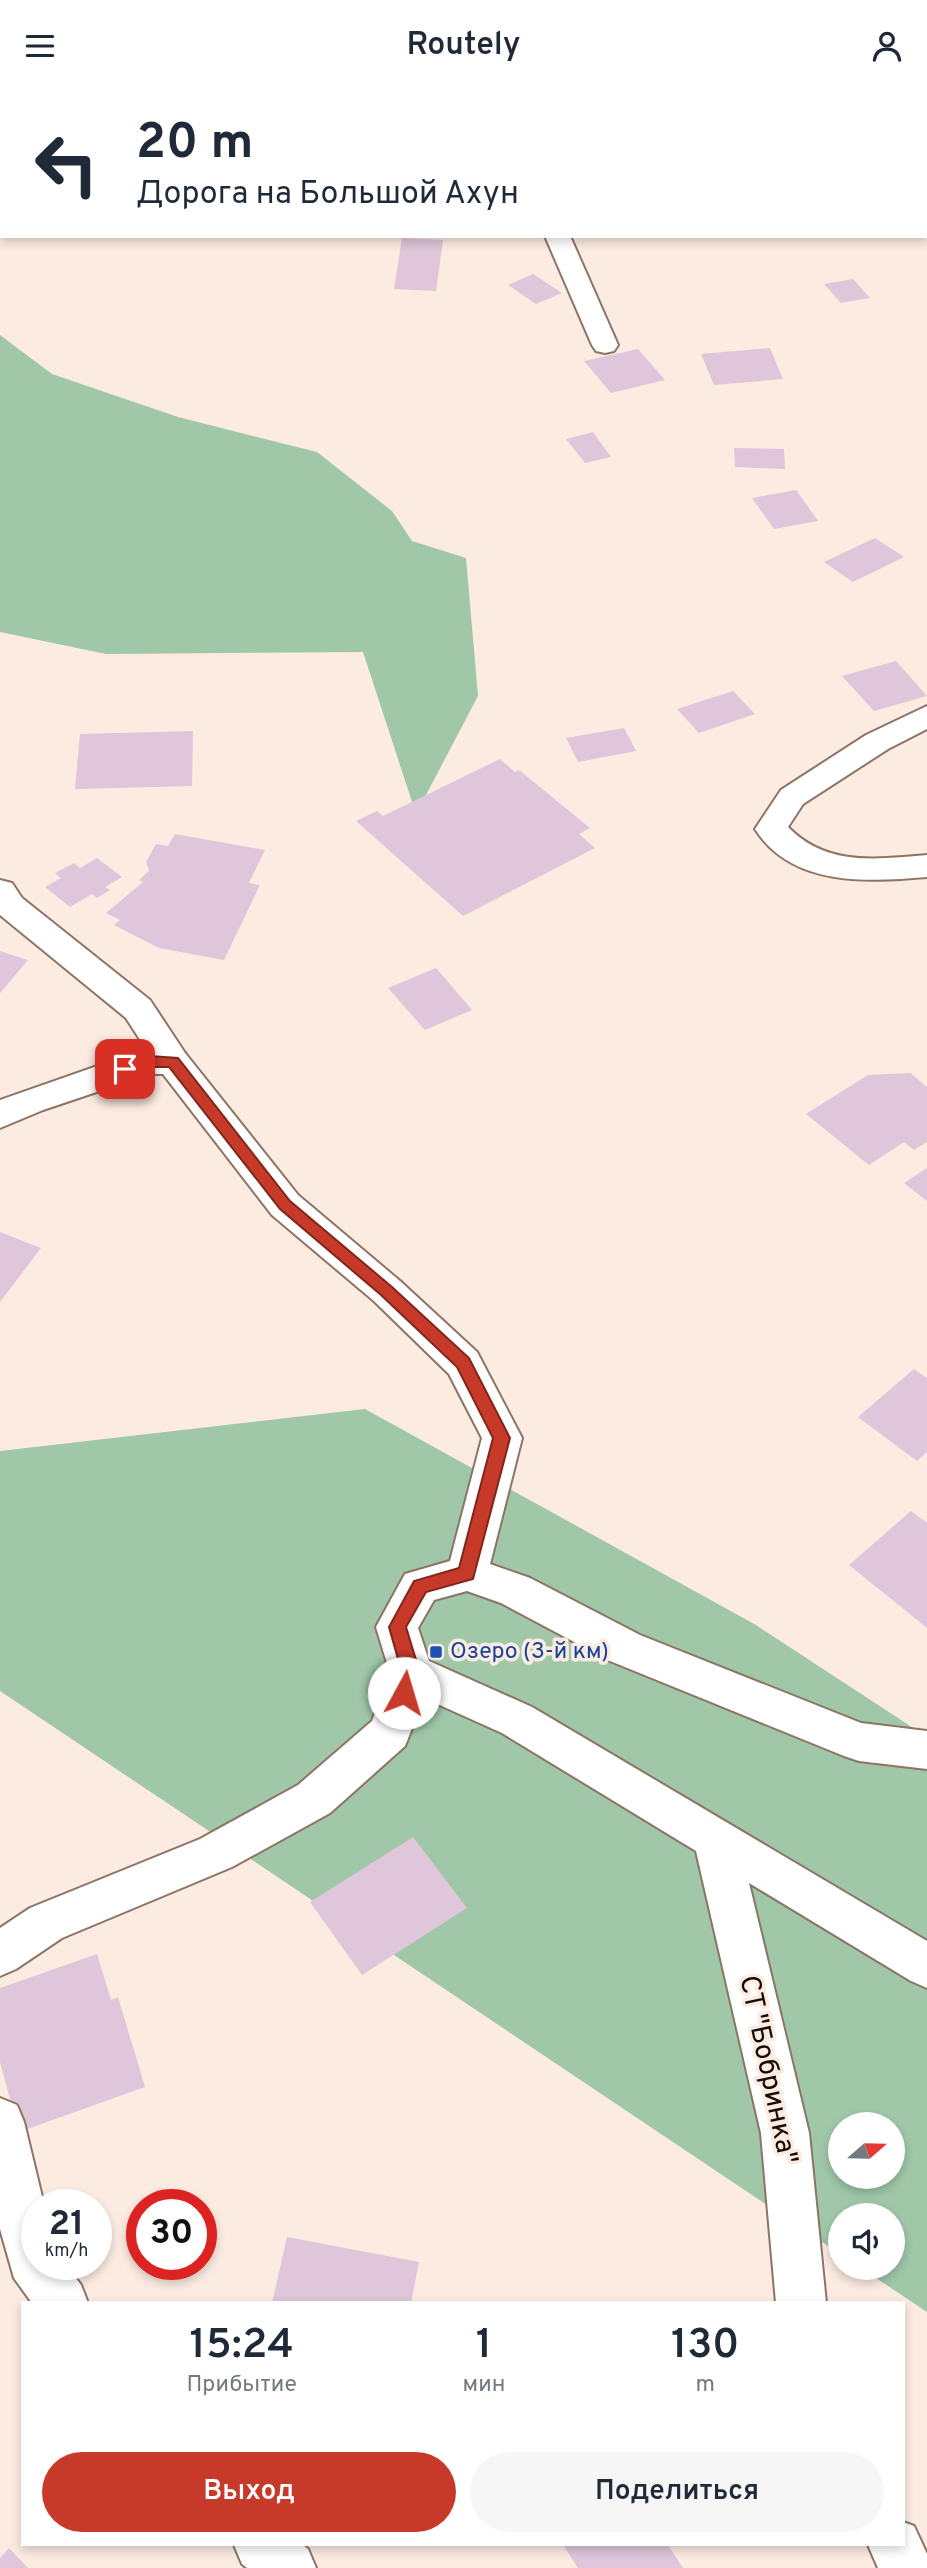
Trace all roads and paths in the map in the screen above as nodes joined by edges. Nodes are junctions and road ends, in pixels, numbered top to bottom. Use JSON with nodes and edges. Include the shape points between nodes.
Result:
{"nodes":[{"id":1,"x":558,"y":238,"type":"edge"},
{"id":2,"x":605,"y":345,"type":"dead end"},
{"id":3,"x":927,"y":716,"type":"edge"},
{"id":4,"x":927,"y":866,"type":"edge"},
{"id":5,"x":0,"y":891,"type":"edge"},
{"id":6,"x":173,"y":1062,"type":"junction"},
{"id":7,"x":0,"y":1115,"type":"edge"},
{"id":8,"x":467,"y":1574,"type":"junction"},
{"id":9,"x":411,"y":1673,"type":"junction"},
{"id":10,"x":927,"y":1750,"type":"edge"},
{"id":11,"x":716,"y":1840,"type":"junction"},
{"id":12,"x":0,"y":1954,"type":"edge"},
{"id":13,"x":927,"y":1966,"type":"edge"},
{"id":14,"x":0,"y":2122,"type":"edge"},
{"id":15,"x":62,"y":2301,"type":"edge"},
{"id":16,"x":801,"y":2301,"type":"edge"},
{"id":17,"x":262,"y":2546,"type":"edge"},
{"id":18,"x":895,"y":2546,"type":"edge"},
{"id":19,"x":289,"y":2568,"type":"edge"},
{"id":20,"x":906,"y":2568,"type":"edge"}],
"edges":[{"from":1,"to":2,"type":"street"},
{"from":3,"to":4,"type":"street","via":[[792,797],[771,829],[796,852],[837,867]]},
{"from":5,"to":6,"type":"street","via":[[10,907],[138,1009]]},
{"from":6,"to":7,"type":"street","via":[[149,1061]]},
{"from":6,"to":8,"type":"street","via":[[285,1205],[463,1363],[502,1438]]},
{"from":8,"to":9,"type":"street","via":[[420,1586],[397,1627]]},
{"from":8,"to":10,"type":"street","via":[[515,1590],[625,1648],[859,1742]]},
{"from":9,"to":11,"type":"street","via":[[517,1720]]},
{"from":9,"to":12,"type":"street","via":[[390,1733],[314,1799],[216,1853],[46,1923]]},
{"from":11,"to":13,"type":"street"},
{"from":11,"to":16,"type":"street","name":"СТ \"Бобринка\"","via":[[785,2133]]},
{"from":14,"to":15,"type":"street","via":[[32,2260]]},
{"from":17,"to":19,"type":"street"},
{"from":18,"to":20,"type":"street"}]}
